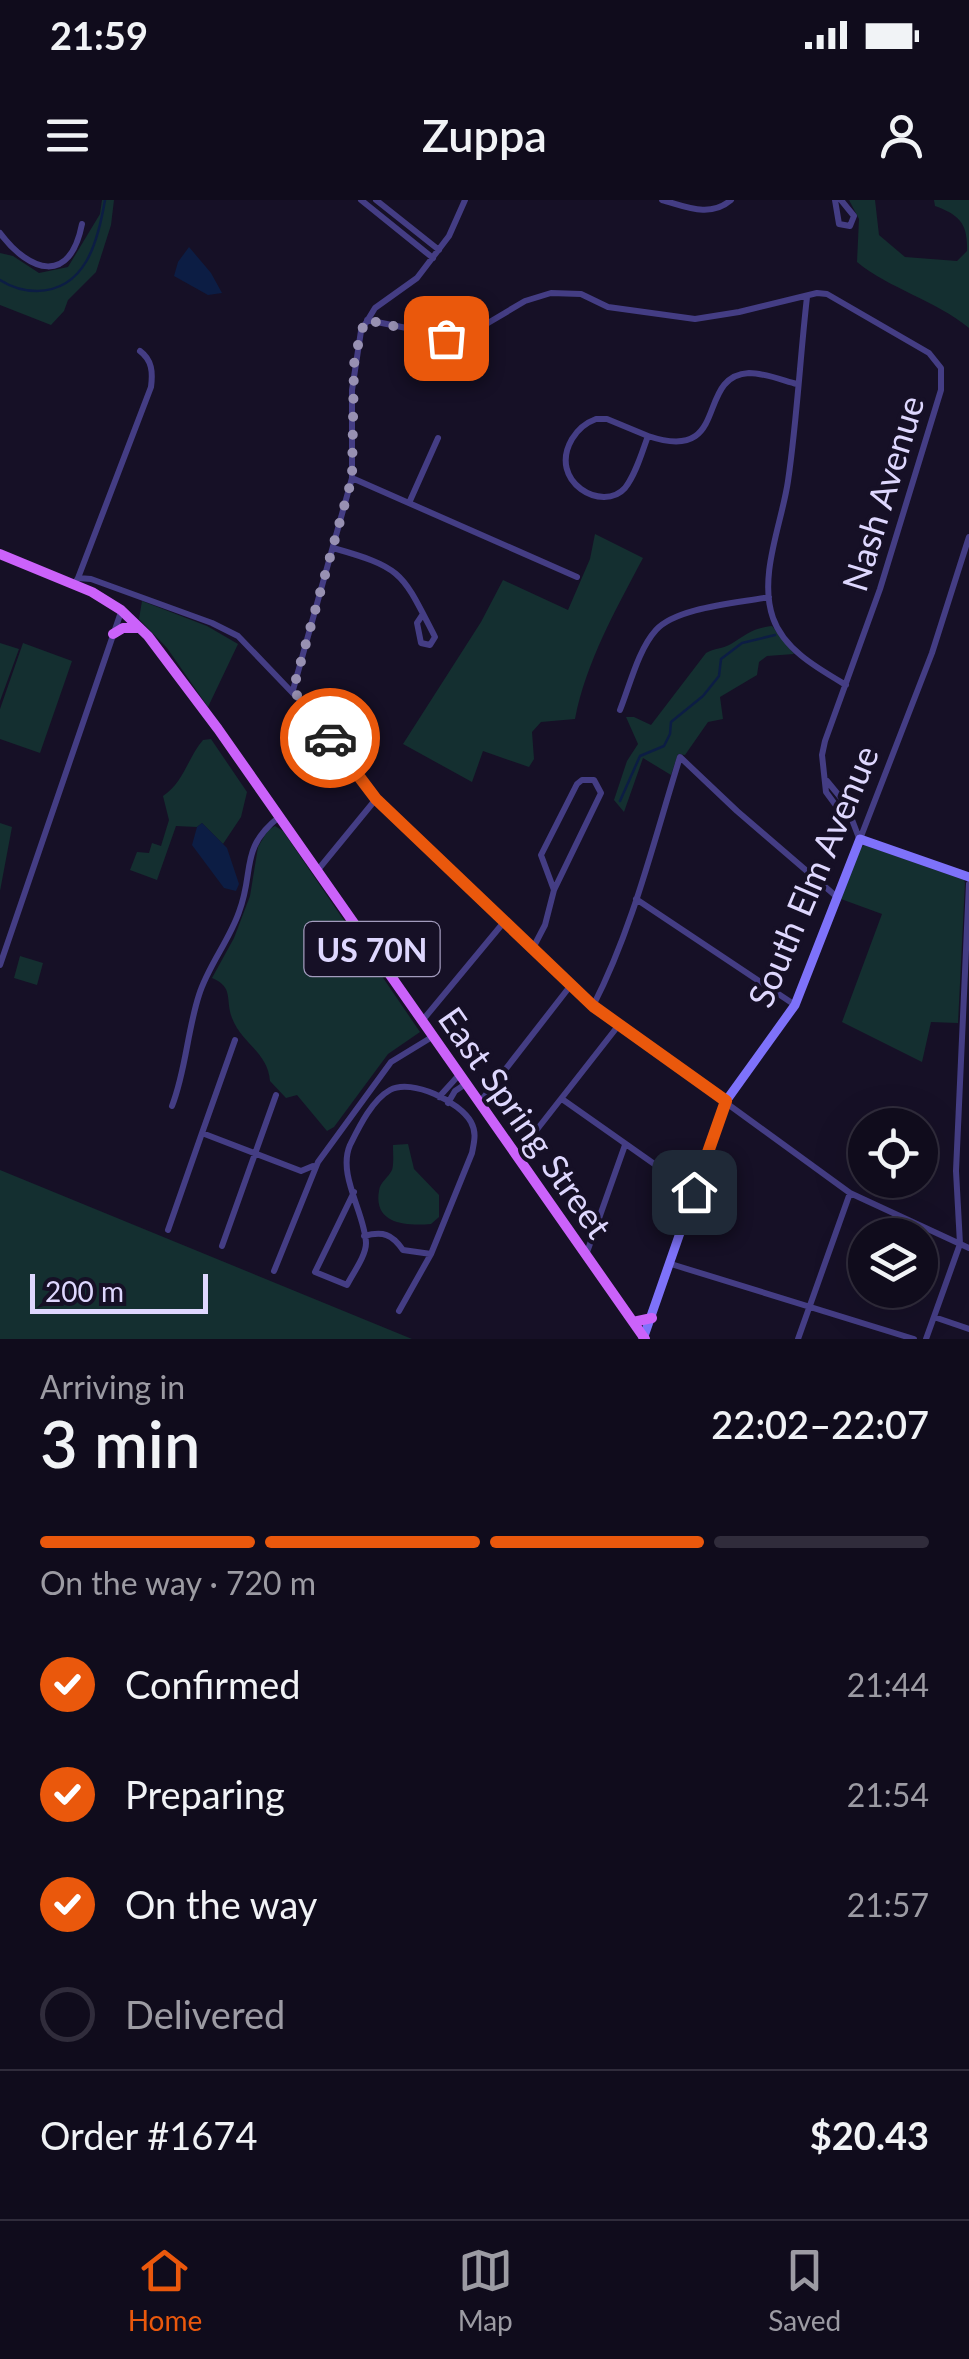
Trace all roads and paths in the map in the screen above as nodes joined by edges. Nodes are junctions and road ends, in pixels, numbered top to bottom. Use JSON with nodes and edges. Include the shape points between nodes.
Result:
{"nodes":[{"id":1,"x":361,"y":200,"type":"edge"},
{"id":2,"x":376,"y":200,"type":"edge"},
{"id":3,"x":465,"y":200,"type":"edge"},
{"id":4,"x":662,"y":200,"type":"edge"},
{"id":5,"x":731,"y":200,"type":"edge"},
{"id":6,"x":82,"y":224,"type":"dead end"},
{"id":7,"x":0,"y":233,"type":"edge"},
{"id":8,"x":436,"y":254,"type":"junction"},
{"id":9,"x":807,"y":297,"type":"junction"},
{"id":10,"x":367,"y":320,"type":"junction"},
{"id":11,"x":140,"y":351,"type":"dead end"},
{"id":12,"x":797,"y":384,"type":"junction"},
{"id":13,"x":648,"y":436,"type":"junction"},
{"id":14,"x":438,"y":438,"type":"dead end"},
{"id":15,"x":352,"y":478,"type":"junction"},
{"id":16,"x":409,"y":503,"type":"junction"},
{"id":17,"x":969,"y":536,"type":"edge"},
{"id":18,"x":333,"y":548,"type":"junction"},
{"id":19,"x":0,"y":554,"type":"edge"},
{"id":20,"x":577,"y":578,"type":"dead end"},
{"id":21,"x":76,"y":581,"type":"junction"},
{"id":22,"x":769,"y":597,"type":"junction"},
{"id":23,"x":122,"y":610,"type":"junction"},
{"id":24,"x":423,"y":614,"type":"junction"},
{"id":25,"x":140,"y":628,"type":"junction"},
{"id":26,"x":113,"y":634,"type":"junction"},
{"id":27,"x":846,"y":685,"type":"junction"},
{"id":28,"x":293,"y":690,"type":"junction"},
{"id":29,"x":620,"y":710,"type":"dead end"},
{"id":30,"x":376,"y":799,"type":"junction"},
{"id":31,"x":279,"y":817,"type":"junction"},
{"id":32,"x":860,"y":839,"type":"junction"},
{"id":33,"x":317,"y":872,"type":"junction"},
{"id":34,"x":969,"y":880,"type":"edge"},
{"id":35,"x":554,"y":890,"type":"junction"},
{"id":36,"x":837,"y":897,"type":"junction"},
{"id":37,"x":636,"y":899,"type":"junction"},
{"id":38,"x":504,"y":922,"type":"junction"},
{"id":39,"x":3,"y":946,"type":"edge"},
{"id":40,"x":532,"y":948,"type":"junction"},
{"id":41,"x":0,"y":965,"type":"edge"},
{"id":42,"x":571,"y":984,"type":"junction"},
{"id":43,"x":795,"y":1005,"type":"junction"},
{"id":44,"x":593,"y":1006,"type":"junction"},
{"id":45,"x":422,"y":1021,"type":"junction"},
{"id":46,"x":618,"y":1026,"type":"junction"},
{"id":47,"x":432,"y":1037,"type":"junction"},
{"id":48,"x":235,"y":1040,"type":"dead end"},
{"id":49,"x":461,"y":1081,"type":"junction"},
{"id":50,"x":276,"y":1095,"type":"dead end"},
{"id":51,"x":439,"y":1097,"type":"junction"},
{"id":52,"x":562,"y":1099,"type":"junction"},
{"id":53,"x":726,"y":1101,"type":"junction"},
{"id":54,"x":448,"y":1103,"type":"junction"},
{"id":55,"x":478,"y":1104,"type":"junction"},
{"id":56,"x":172,"y":1106,"type":"dead end"},
{"id":57,"x":202,"y":1133,"type":"junction"},
{"id":58,"x":626,"y":1144,"type":"junction"},
{"id":59,"x":257,"y":1155,"type":"junction"},
{"id":60,"x":516,"y":1157,"type":"junction"},
{"id":61,"x":318,"y":1162,"type":"junction"},
{"id":62,"x":354,"y":1192,"type":"junction"},
{"id":63,"x":694,"y":1192,"type":"junction"},
{"id":64,"x":848,"y":1192,"type":"edge"},
{"id":65,"x":848,"y":1198,"type":"edge"},
{"id":66,"x":861,"y":1198,"type":"edge"},
{"id":67,"x":168,"y":1230,"type":"dead end"},
{"id":68,"x":364,"y":1236,"type":"junction"},
{"id":69,"x":960,"y":1244,"type":"junction"},
{"id":70,"x":222,"y":1246,"type":"dead end"},
{"id":71,"x":969,"y":1248,"type":"edge"},
{"id":72,"x":431,"y":1254,"type":"junction"},
{"id":73,"x":586,"y":1255,"type":"junction"},
{"id":74,"x":671,"y":1264,"type":"junction"},
{"id":75,"x":274,"y":1272,"type":"dead end"},
{"id":76,"x":809,"y":1309,"type":"junction"},
{"id":77,"x":400,"y":1310,"type":"dead end"},
{"id":78,"x":934,"y":1317,"type":"junction"},
{"id":79,"x":652,"y":1318,"type":"junction"},
{"id":80,"x":633,"y":1322,"type":"junction"},
{"id":81,"x":969,"y":1329,"type":"edge"},
{"id":82,"x":644,"y":1339,"type":"edge"},
{"id":83,"x":798,"y":1339,"type":"edge"},
{"id":84,"x":914,"y":1339,"type":"edge"},
{"id":85,"x":926,"y":1339,"type":"edge"}],
"edges":[{"from":1,"to":8,"type":"street"},
{"from":2,"to":8,"type":"street"},
{"from":3,"to":8,"type":"street"},
{"from":4,"to":5,"type":"street","via":[[704,211]]},
{"from":6,"to":7,"type":"street","via":[[65,262],[48,268],[15,252]]},
{"from":8,"to":10,"type":"street"},
{"from":9,"to":10,"type":"street","via":[[695,318],[551,293],[456,338]]},
{"from":9,"to":12,"type":"street"},
{"from":9,"to":27,"type":"street","name":"Nash Avenue","via":[[835,297],[930,353],[941,368],[930,427]]},
{"from":10,"to":15,"type":"street","via":[[354,364]]},
{"from":11,"to":21,"type":"street","via":[[151,366],[151,386]]},
{"from":12,"to":13,"type":"street","via":[[741,375],[725,386],[694,439],[673,444]]},
{"from":12,"to":22,"type":"street"},
{"from":13,"to":13,"type":"street","via":[[607,419],[587,422],[570,444],[564,469],[590,494],[612,496],[621,492]]},
{"from":14,"to":16,"type":"street"},
{"from":15,"to":16,"type":"street"},
{"from":15,"to":18,"type":"street"},
{"from":16,"to":20,"type":"street"},
{"from":17,"to":32,"type":"street","name":"South Elm Avenue"},
{"from":18,"to":24,"type":"street","via":[[390,567]]},
{"from":18,"to":28,"type":"street"},
{"from":19,"to":21,"type":"main road","name":"East Spring Street","number":"US 70N"},
{"from":21,"to":23,"type":"main road","name":"East Spring Street","number":"US 70N"},
{"from":21,"to":28,"type":"street","via":[[91,579],[238,636]]},
{"from":22,"to":27,"type":"street","via":[[773,618],[795,650]]},
{"from":22,"to":29,"type":"street","via":[[662,624]]},
{"from":23,"to":25,"type":"main road","name":"East Spring Street","number":"US 70N"},
{"from":23,"to":26,"type":"street"},
{"from":24,"to":24,"type":"street","via":[[436,637],[430,645],[421,643],[417,623]]},
{"from":25,"to":26,"type":"main road"},
{"from":25,"to":31,"type":"main road","name":"East Spring Street","number":"US 70N"},
{"from":26,"to":39,"type":"street"},
{"from":27,"to":32,"type":"street","name":"Nash Avenue","via":[[822,755],[830,801],[851,819]]},
{"from":28,"to":30,"type":"street"},
{"from":30,"to":33,"type":"street"},
{"from":30,"to":38,"type":"street"},
{"from":31,"to":33,"type":"main road","name":"East Spring Street","number":"US 70N"},
{"from":31,"to":56,"type":"street","via":[[255,842],[241,908],[198,998]]},
{"from":32,"to":34,"type":"street"},
{"from":32,"to":36,"type":"street","name":"South Elm Avenue"},
{"from":33,"to":45,"type":"main road","name":"East Spring Street","number":"US 70N"},
{"from":34,"to":69,"type":"street","via":[[956,1171]]},
{"from":35,"to":35,"type":"street","via":[[541,855],[578,784],[594,780],[601,793]]},
{"from":35,"to":40,"type":"street"},
{"from":36,"to":37,"type":"street","via":[[680,756]]},
{"from":36,"to":43,"type":"street","name":"South Elm Avenue"},
{"from":37,"to":43,"type":"street"},
{"from":37,"to":44,"type":"street"},
{"from":38,"to":40,"type":"street"},
{"from":38,"to":45,"type":"street"},
{"from":39,"to":41,"type":"street"},
{"from":40,"to":42,"type":"street"},
{"from":42,"to":44,"type":"street"},
{"from":42,"to":55,"type":"street"},
{"from":43,"to":53,"type":"street","name":"South Elm Avenue"},
{"from":44,"to":46,"type":"street"},
{"from":45,"to":47,"type":"main road","name":"East Spring Street","number":"US 70N"},
{"from":46,"to":52,"type":"street"},
{"from":46,"to":53,"type":"street"},
{"from":47,"to":49,"type":"main road","name":"East Spring Street","number":"US 70N"},
{"from":47,"to":61,"type":"street","via":[[391,1062]]},
{"from":48,"to":57,"type":"street"},
{"from":49,"to":51,"type":"street"},
{"from":49,"to":54,"type":"street"},
{"from":49,"to":55,"type":"main road","name":"East Spring Street","number":"US 70N"},
{"from":50,"to":59,"type":"street"},
{"from":51,"to":54,"type":"street"},
{"from":51,"to":62,"type":"street","via":[[405,1085],[376,1102],[346,1159]]},
{"from":52,"to":58,"type":"street"},
{"from":52,"to":60,"type":"street"},
{"from":53,"to":63,"type":"street","name":"South Elm Avenue"},
{"from":53,"to":64,"type":"street"},
{"from":54,"to":72,"type":"street","via":[[469,1119],[475,1136]]},
{"from":55,"to":60,"type":"main road","name":"East Spring Street","number":"US 70N"},
{"from":57,"to":59,"type":"street"},
{"from":57,"to":67,"type":"street"},
{"from":58,"to":63,"type":"street"},
{"from":58,"to":73,"type":"street"},
{"from":59,"to":61,"type":"street","via":[[301,1171]]},
{"from":59,"to":70,"type":"street"},
{"from":60,"to":73,"type":"main road","name":"East Spring Street","number":"US 70N"},
{"from":61,"to":75,"type":"street"},
{"from":62,"to":68,"type":"street"},
{"from":62,"to":68,"type":"street","via":[[315,1272],[347,1285],[367,1246]]},
{"from":63,"to":74,"type":"street","name":"South Elm Avenue"},
{"from":65,"to":76,"type":"street"},
{"from":66,"to":69,"type":"street"},
{"from":68,"to":72,"type":"street","via":[[382,1233],[403,1250]]},
{"from":69,"to":71,"type":"street"},
{"from":69,"to":78,"type":"street"},
{"from":72,"to":77,"type":"street"},
{"from":73,"to":80,"type":"main road","name":"East Spring Street","number":"US 70N"},
{"from":74,"to":76,"type":"street"},
{"from":74,"to":79,"type":"street","name":"South Elm Avenue"},
{"from":76,"to":83,"type":"street"},
{"from":76,"to":84,"type":"street"},
{"from":78,"to":81,"type":"street"},
{"from":78,"to":85,"type":"street"},
{"from":79,"to":80,"type":"main road"},
{"from":79,"to":82,"type":"street","name":"South Elm Avenue"},
{"from":80,"to":82,"type":"main road","name":"East Spring Street","number":"US 70N"}]}
